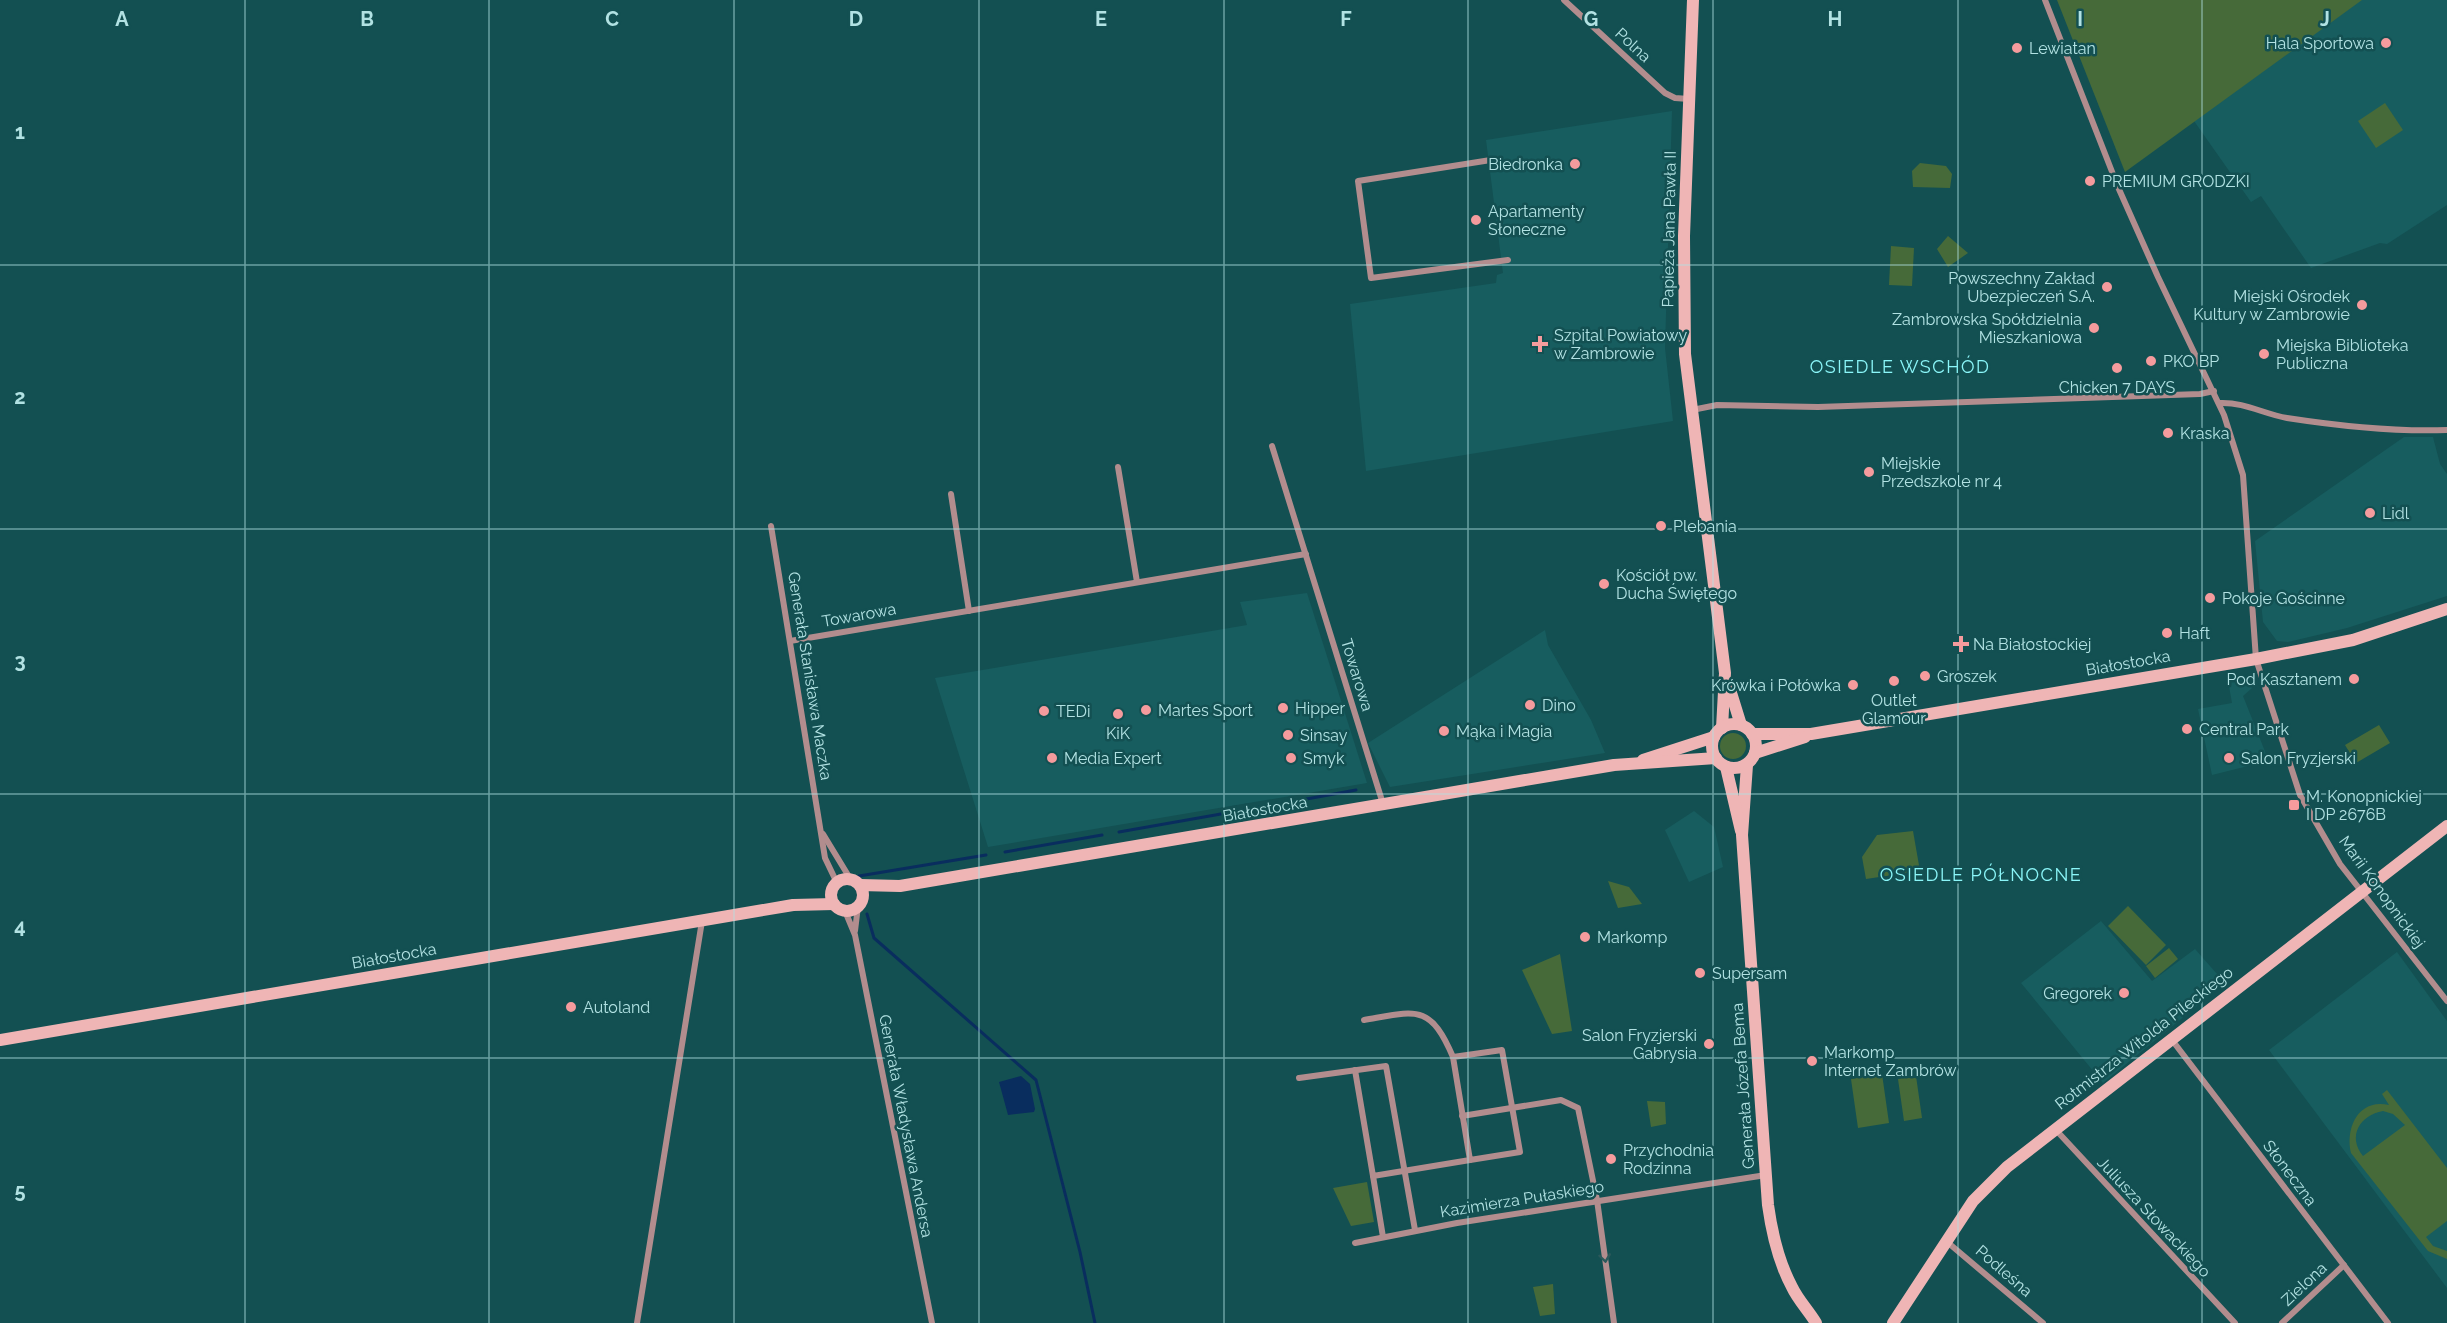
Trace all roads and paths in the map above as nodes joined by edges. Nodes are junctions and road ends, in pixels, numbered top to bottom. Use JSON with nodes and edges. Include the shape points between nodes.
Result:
{"nodes":[{"id":1,"x":1564,"y":0,"type":"edge"},
{"id":2,"x":1694,"y":0,"type":"edge"},
{"id":3,"x":2045,"y":0,"type":"edge"},
{"id":4,"x":1689,"y":99,"type":"junction"},
{"id":5,"x":1497,"y":159,"type":"dead end"},
{"id":6,"x":1508,"y":260,"type":"dead end"},
{"id":7,"x":2214,"y":391,"type":"junction"},
{"id":8,"x":2220,"y":404,"type":"junction"},
{"id":9,"x":1691,"y":410,"type":"junction"},
{"id":10,"x":2447,"y":430,"type":"edge"},
{"id":11,"x":1272,"y":446,"type":"dead end"},
{"id":12,"x":1118,"y":467,"type":"dead end"},
{"id":13,"x":951,"y":494,"type":"dead end"},
{"id":14,"x":771,"y":526,"type":"dead end"},
{"id":15,"x":1306,"y":554,"type":"junction"},
{"id":16,"x":1137,"y":582,"type":"junction"},
{"id":17,"x":2447,"y":609,"type":"edge"},
{"id":18,"x":969,"y":611,"type":"junction"},
{"id":19,"x":790,"y":641,"type":"junction"},
{"id":20,"x":2256,"y":659,"type":"junction"},
{"id":21,"x":1725,"y":673,"type":"junction"},
{"id":22,"x":1741,"y":725,"type":"junction"},
{"id":23,"x":1718,"y":733,"type":"junction"},
{"id":24,"x":1752,"y":734,"type":"junction"},
{"id":25,"x":1811,"y":734,"type":"junction"},
{"id":26,"x":1755,"y":753,"type":"junction"},
{"id":27,"x":1716,"y":758,"type":"junction"},
{"id":28,"x":1636,"y":762,"type":"junction"},
{"id":29,"x":1747,"y":765,"type":"junction"},
{"id":30,"x":1726,"y":767,"type":"junction"},
{"id":31,"x":1383,"y":805,"type":"junction"},
{"id":32,"x":2447,"y":826,"type":"edge"},
{"id":33,"x":822,"y":831,"type":"junction"},
{"id":34,"x":1742,"y":835,"type":"junction"},
{"id":35,"x":856,"y":883,"type":"junction"},
{"id":36,"x":835,"y":886,"type":"junction"},
{"id":37,"x":900,"y":886,"type":"junction"},
{"id":38,"x":2360,"y":891,"type":"junction"},
{"id":39,"x":793,"y":905,"type":"junction"},
{"id":40,"x":859,"y":906,"type":"junction"},
{"id":41,"x":839,"y":908,"type":"junction"},
{"id":42,"x":702,"y":921,"type":"junction"},
{"id":43,"x":855,"y":935,"type":"junction"},
{"id":44,"x":2447,"y":1001,"type":"edge"},
{"id":45,"x":1364,"y":1020,"type":"dead end"},
{"id":46,"x":2171,"y":1039,"type":"junction"},
{"id":47,"x":0,"y":1040,"type":"edge"},
{"id":48,"x":1453,"y":1057,"type":"junction"},
{"id":49,"x":1355,"y":1070,"type":"junction"},
{"id":50,"x":1299,"y":1078,"type":"dead end"},
{"id":51,"x":1512,"y":1108,"type":"junction"},
{"id":52,"x":1462,"y":1116,"type":"junction"},
{"id":53,"x":2054,"y":1129,"type":"junction"},
{"id":54,"x":1470,"y":1160,"type":"junction"},
{"id":55,"x":1404,"y":1171,"type":"junction"},
{"id":56,"x":1766,"y":1174,"type":"junction"},
{"id":57,"x":1373,"y":1176,"type":"junction"},
{"id":58,"x":1597,"y":1200,"type":"junction"},
{"id":59,"x":1415,"y":1230,"type":"junction"},
{"id":60,"x":1383,"y":1236,"type":"junction"},
{"id":61,"x":1946,"y":1241,"type":"junction"},
{"id":62,"x":1355,"y":1244,"type":"dead end"},
{"id":63,"x":2344,"y":1265,"type":"junction"},
{"id":64,"x":1897,"y":1320,"type":"edge"},
{"id":65,"x":1816,"y":1322,"type":"edge"},
{"id":66,"x":637,"y":1323,"type":"edge"},
{"id":67,"x":932,"y":1323,"type":"edge"},
{"id":68,"x":1614,"y":1323,"type":"edge"},
{"id":69,"x":2043,"y":1323,"type":"edge"},
{"id":70,"x":2235,"y":1323,"type":"edge"},
{"id":71,"x":2282,"y":1323,"type":"edge"},
{"id":72,"x":2388,"y":1323,"type":"edge"}],
"edges":[{"from":1,"to":4,"type":"street","name":"Polna","via":[[1665,93]]},
{"from":2,"to":4,"type":"main road","name":"Papieża Jana Pawła II"},
{"from":3,"to":7,"type":"street","name":"Marii Konopnickiej","via":[[2118,187]]},
{"from":4,"to":9,"type":"main road","name":"Papieża Jana Pawła II","via":[[1684,315]]},
{"from":5,"to":6,"type":"street","via":[[1358,181],[1371,278]]},
{"from":7,"to":8,"type":"street","name":"Marii Konopnickiej"},
{"from":7,"to":9,"type":"street","via":[[1818,407],[1717,405]]},
{"from":8,"to":10,"type":"street","via":[[2235,402],[2288,418]]},
{"from":8,"to":20,"type":"street","name":"Marii Konopnickiej","via":[[2243,476]]},
{"from":9,"to":21,"type":"main road","name":"Papieża Jana Pawła II"},
{"from":11,"to":15,"type":"street","name":"Towarowa"},
{"from":12,"to":16,"type":"street"},
{"from":13,"to":18,"type":"street"},
{"from":14,"to":19,"type":"street","name":"Generała Stanisława Maczka"},
{"from":15,"to":16,"type":"street","name":"Towarowa"},
{"from":15,"to":31,"type":"street","name":"Towarowa"},
{"from":16,"to":18,"type":"street","name":"Towarowa"},
{"from":17,"to":20,"type":"main road","name":"Białostocka","via":[[2353,640]]},
{"from":18,"to":19,"type":"street","name":"Towarowa"},
{"from":19,"to":33,"type":"street","name":"Generała Stanisława Maczka"},
{"from":20,"to":25,"type":"main road","name":"Białostocka"},
{"from":20,"to":38,"type":"street","name":"Marii Konopnickiej","via":[[2300,795]]},
{"from":21,"to":22,"type":"main road","name":"Papieża Jana Pawła II"},
{"from":21,"to":23,"type":"main road","name":"Papieża Jana Pawła II"},
{"from":22,"to":23,"type":"main road"},
{"from":22,"to":24,"type":"main road"},
{"from":23,"to":27,"type":"main road","via":[[1713,752]]},
{"from":23,"to":28,"type":"main road","name":"Białostocka"},
{"from":24,"to":25,"type":"main road","name":"Białostocka"},
{"from":24,"to":26,"type":"main road"},
{"from":25,"to":26,"type":"main road","name":"Białostocka"},
{"from":26,"to":29,"type":"main road"},
{"from":27,"to":28,"type":"main road","name":"Białostocka"},
{"from":27,"to":30,"type":"main road"},
{"from":28,"to":31,"type":"main road","name":"Białostocka"},
{"from":29,"to":30,"type":"main road"},
{"from":29,"to":34,"type":"main road","name":"Generała Józefa Bema"},
{"from":30,"to":34,"type":"main road","name":"Generała Józefa Bema"},
{"from":31,"to":37,"type":"main road","name":"Białostocka"},
{"from":32,"to":38,"type":"main road","name":"Rotmistrza Witolda Pileckiego"},
{"from":33,"to":35,"type":"street","name":"Generała Stanisława Maczka"},
{"from":33,"to":36,"type":"street","name":"Generała Stanisława Maczka","via":[[825,858]]},
{"from":34,"to":56,"type":"main road","name":"Generała Józefa Bema"},
{"from":35,"to":36,"type":"main road"},
{"from":35,"to":37,"type":"main road","name":"Białostocka"},
{"from":35,"to":40,"type":"main road","via":[[863,895]]},
{"from":36,"to":39,"type":"main road","name":"Białostocka"},
{"from":36,"to":41,"type":"main road","via":[[831,896]]},
{"from":37,"to":40,"type":"main road","name":"Białostocka"},
{"from":38,"to":44,"type":"street","name":"Marii Konopnickiej"},
{"from":38,"to":46,"type":"main road","name":"Rotmistrza Witolda Pileckiego"},
{"from":39,"to":41,"type":"main road","name":"Białostocka"},
{"from":39,"to":42,"type":"main road","name":"Białostocka"},
{"from":40,"to":41,"type":"main road"},
{"from":40,"to":43,"type":"street","name":"Generała Władysława Andersa"},
{"from":41,"to":43,"type":"street","name":"Generała Władysława Andersa"},
{"from":42,"to":47,"type":"main road","name":"Białostocka"},
{"from":42,"to":66,"type":"street"},
{"from":43,"to":67,"type":"street","name":"Generała Władysława Andersa"},
{"from":45,"to":48,"type":"street","via":[[1405,1012],[1424,1015],[1442,1032]]},
{"from":46,"to":53,"type":"main road","name":"Rotmistrza Witolda Pileckiego"},
{"from":46,"to":63,"type":"street","name":"Słoneczna"},
{"from":48,"to":51,"type":"street","via":[[1502,1050]]},
{"from":48,"to":52,"type":"street"},
{"from":49,"to":50,"type":"street"},
{"from":49,"to":55,"type":"street","via":[[1386,1066]]},
{"from":49,"to":57,"type":"street"},
{"from":51,"to":52,"type":"street"},
{"from":51,"to":54,"type":"street","via":[[1520,1152]]},
{"from":51,"to":58,"type":"street","via":[[1561,1100],[1578,1108]]},
{"from":52,"to":54,"type":"street"},
{"from":53,"to":61,"type":"main road","name":"Rotmistrza Witolda Pileckiego","via":[[1973,1201]]},
{"from":53,"to":70,"type":"street","name":"Juliusza Słowackiego"},
{"from":54,"to":55,"type":"street"},
{"from":55,"to":57,"type":"street"},
{"from":55,"to":59,"type":"street"},
{"from":56,"to":58,"type":"street","name":"Kazimierza Pułaskiego"},
{"from":56,"to":65,"type":"main road","name":"Generała Józefa Bema","via":[[1772,1233],[1781,1263],[1792,1289]]},
{"from":57,"to":60,"type":"street"},
{"from":58,"to":59,"type":"street","name":"Kazimierza Pułaskiego"},
{"from":58,"to":68,"type":"street","one_way":true},
{"from":59,"to":60,"type":"street","name":"Kazimierza Pułaskiego"},
{"from":60,"to":62,"type":"street","name":"Kazimierza Pułaskiego"},
{"from":61,"to":64,"type":"main road","name":"Rotmistrza Witolda Pileckiego"},
{"from":61,"to":69,"type":"street","name":"Podleśna"},
{"from":63,"to":71,"type":"street","name":"Zielona"},
{"from":63,"to":72,"type":"street","name":"Słoneczna"}]}
